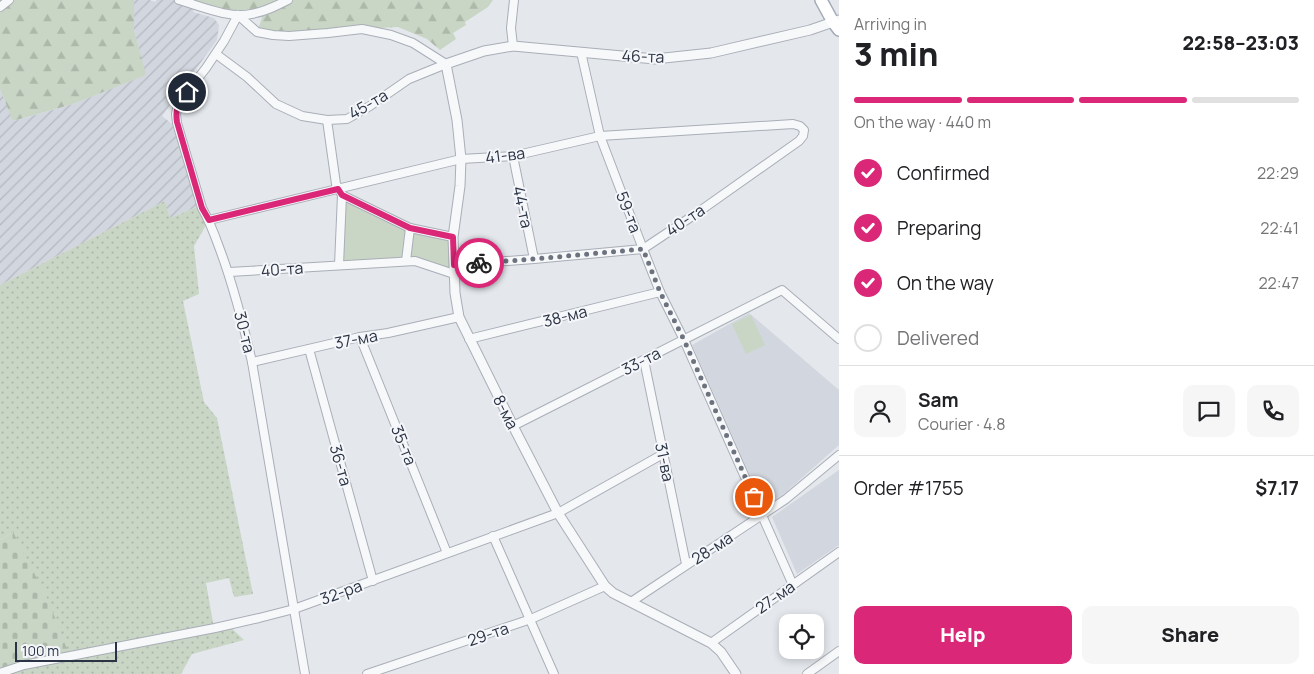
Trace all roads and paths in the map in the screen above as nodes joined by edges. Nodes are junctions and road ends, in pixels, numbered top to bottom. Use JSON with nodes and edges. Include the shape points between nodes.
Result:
{"nodes":[{"id":1,"x":9,"y":0,"type":"edge"},
{"id":2,"x":179,"y":0,"type":"edge"},
{"id":3,"x":288,"y":0,"type":"edge"},
{"id":4,"x":514,"y":0,"type":"edge"},
{"id":5,"x":821,"y":0,"type":"edge"},
{"id":6,"x":0,"y":7,"type":"edge"},
{"id":7,"x":238,"y":16,"type":"junction"},
{"id":8,"x":837,"y":24,"type":"edge"},
{"id":9,"x":513,"y":46,"type":"junction"},
{"id":10,"x":581,"y":52,"type":"junction"},
{"id":11,"x":216,"y":54,"type":"junction"},
{"id":12,"x":446,"y":64,"type":"junction"},
{"id":13,"x":327,"y":120,"type":"junction"},
{"id":14,"x":804,"y":130,"type":"joint"},
{"id":15,"x":600,"y":136,"type":"junction"},
{"id":16,"x":513,"y":156,"type":"junction"},
{"id":17,"x":461,"y":159,"type":"junction"},
{"id":18,"x":340,"y":192,"type":"junction"},
{"id":19,"x":209,"y":220,"type":"junction"},
{"id":20,"x":410,"y":228,"type":"junction"},
{"id":21,"x":453,"y":237,"type":"junction"},
{"id":22,"x":643,"y":249,"type":"junction"},
{"id":23,"x":534,"y":259,"type":"junction"},
{"id":24,"x":406,"y":262,"type":"junction"},
{"id":25,"x":339,"y":265,"type":"junction"},
{"id":26,"x":454,"y":270,"type":"junction"},
{"id":27,"x":229,"y":272,"type":"junction"},
{"id":28,"x":660,"y":292,"type":"junction"},
{"id":29,"x":459,"y":317,"type":"junction"},
{"id":30,"x":360,"y":337,"type":"junction"},
{"id":31,"x":470,"y":339,"type":"junction"},
{"id":32,"x":839,"y":339,"type":"edge"},
{"id":33,"x":684,"y":340,"type":"junction"},
{"id":34,"x":309,"y":349,"type":"junction"},
{"id":35,"x":644,"y":360,"type":"junction"},
{"id":36,"x":252,"y":362,"type":"junction"},
{"id":37,"x":513,"y":426,"type":"junction"},
{"id":38,"x":663,"y":454,"type":"junction"},
{"id":39,"x":839,"y":455,"type":"edge"},
{"id":40,"x":558,"y":513,"type":"junction"},
{"id":41,"x":763,"y":515,"type":"junction"},
{"id":42,"x":493,"y":536,"type":"junction"},
{"id":43,"x":839,"y":552,"type":"edge"},
{"id":44,"x":447,"y":553,"type":"junction"},
{"id":45,"x":686,"y":564,"type":"junction"},
{"id":46,"x":374,"y":581,"type":"junction"},
{"id":47,"x":793,"y":585,"type":"junction"},
{"id":48,"x":605,"y":586,"type":"junction"},
{"id":49,"x":631,"y":602,"type":"junction"},
{"id":50,"x":294,"y":609,"type":"junction"},
{"id":51,"x":531,"y":619,"type":"junction"},
{"id":52,"x":711,"y":643,"type":"junction"},
{"id":53,"x":839,"y":652,"type":"edge"},
{"id":54,"x":0,"y":673,"type":"edge"},
{"id":55,"x":306,"y":674,"type":"edge"},
{"id":56,"x":367,"y":674,"type":"edge"},
{"id":57,"x":554,"y":674,"type":"edge"},
{"id":58,"x":736,"y":674,"type":"edge"},
{"id":59,"x":807,"y":674,"type":"edge"}],
"edges":[{"from":1,"to":6,"type":"street"},
{"from":2,"to":7,"type":"street"},
{"from":3,"to":7,"type":"street","via":[[265,11]]},
{"from":4,"to":9,"type":"street"},
{"from":5,"to":8,"type":"main road"},
{"from":7,"to":11,"type":"street","name":"30-та"},
{"from":7,"to":12,"type":"street","via":[[257,32],[273,35],[362,29],[391,35],[413,43]]},
{"from":8,"to":10,"type":"street","name":"46-та","via":[[711,53],[655,59]]},
{"from":9,"to":10,"type":"street","name":"46-та"},
{"from":9,"to":12,"type":"street","name":"46-та","via":[[484,51]]},
{"from":10,"to":15,"type":"street","name":"59-та"},
{"from":11,"to":13,"type":"street","name":"45-та","via":[[276,104],[302,116]]},
{"from":11,"to":19,"type":"street","name":"30-та","via":[[178,104],[176,114],[202,208]]},
{"from":12,"to":13,"type":"street","name":"45-та","via":[[409,79],[347,118]]},
{"from":12,"to":17,"type":"street","name":"8-ма"},
{"from":13,"to":18,"type":"street","via":[[336,184]]},
{"from":14,"to":15,"type":"street","name":"41-ва","via":[[793,124]]},
{"from":14,"to":22,"type":"street","name":"40-та","via":[[799,141]]},
{"from":15,"to":16,"type":"street","name":"41-ва"},
{"from":15,"to":22,"type":"street","name":"59-та"},
{"from":16,"to":17,"type":"street","name":"41-ва"},
{"from":16,"to":23,"type":"street","name":"44-та"},
{"from":17,"to":18,"type":"street","name":"41-ва"},
{"from":17,"to":21,"type":"street","name":"8-ма"},
{"from":18,"to":19,"type":"street","name":"41-ва"},
{"from":18,"to":20,"type":"street"},
{"from":18,"to":25,"type":"street"},
{"from":19,"to":27,"type":"street","name":"30-та"},
{"from":20,"to":21,"type":"street"},
{"from":20,"to":24,"type":"street"},
{"from":21,"to":26,"type":"street","name":"8-ма"},
{"from":22,"to":23,"type":"street","name":"40-та"},
{"from":22,"to":28,"type":"street","name":"59-та"},
{"from":23,"to":26,"type":"street","name":"40-та"},
{"from":24,"to":25,"type":"street","name":"40-та"},
{"from":24,"to":26,"type":"street","name":"40-та"},
{"from":25,"to":27,"type":"street","name":"40-та"},
{"from":26,"to":29,"type":"street","name":"8-ма"},
{"from":27,"to":36,"type":"street","name":"30-та"},
{"from":28,"to":31,"type":"street","name":"38-ма"},
{"from":28,"to":33,"type":"street","name":"59-та"},
{"from":29,"to":30,"type":"street","name":"37-ма"},
{"from":29,"to":31,"type":"street","name":"8-ма"},
{"from":30,"to":34,"type":"street","name":"37-ма"},
{"from":30,"to":44,"type":"street","name":"35-та"},
{"from":31,"to":37,"type":"street","name":"8-ма"},
{"from":32,"to":33,"type":"street","name":"33-та","via":[[782,290]]},
{"from":33,"to":35,"type":"street","name":"33-та"},
{"from":33,"to":41,"type":"street","name":"59-та"},
{"from":34,"to":36,"type":"street","name":"37-ма"},
{"from":34,"to":46,"type":"street","name":"36-та"},
{"from":35,"to":37,"type":"street","name":"33-та"},
{"from":35,"to":38,"type":"street","name":"31-ва"},
{"from":36,"to":50,"type":"street","name":"30-та"},
{"from":37,"to":40,"type":"street","name":"8-ма"},
{"from":38,"to":40,"type":"street","name":"32-ра"},
{"from":38,"to":45,"type":"street","name":"31-ва"},
{"from":39,"to":41,"type":"street","name":"28-ма"},
{"from":40,"to":42,"type":"street","name":"32-ра"},
{"from":40,"to":48,"type":"street","name":"8-ма"},
{"from":41,"to":45,"type":"street","name":"28-ма"},
{"from":41,"to":47,"type":"street","name":"59-та"},
{"from":42,"to":44,"type":"street","name":"32-ра"},
{"from":42,"to":51,"type":"street"},
{"from":43,"to":47,"type":"street","name":"27-ма"},
{"from":44,"to":46,"type":"street","name":"32-ра"},
{"from":45,"to":49,"type":"street","name":"28-ма"},
{"from":46,"to":50,"type":"street","name":"32-ра"},
{"from":47,"to":52,"type":"street","name":"27-ма"},
{"from":48,"to":49,"type":"street","name":"8-ма"},
{"from":48,"to":51,"type":"street","name":"29-та"},
{"from":49,"to":52,"type":"street","name":"8-ма"},
{"from":50,"to":54,"type":"street","name":"32-ра","via":[[236,624],[24,665]]},
{"from":50,"to":55,"type":"street","name":"30-та"},
{"from":51,"to":56,"type":"street","name":"29-та"},
{"from":51,"to":57,"type":"street"},
{"from":52,"to":58,"type":"street","name":"8-ма"},
{"from":53,"to":59,"type":"street"}]}
